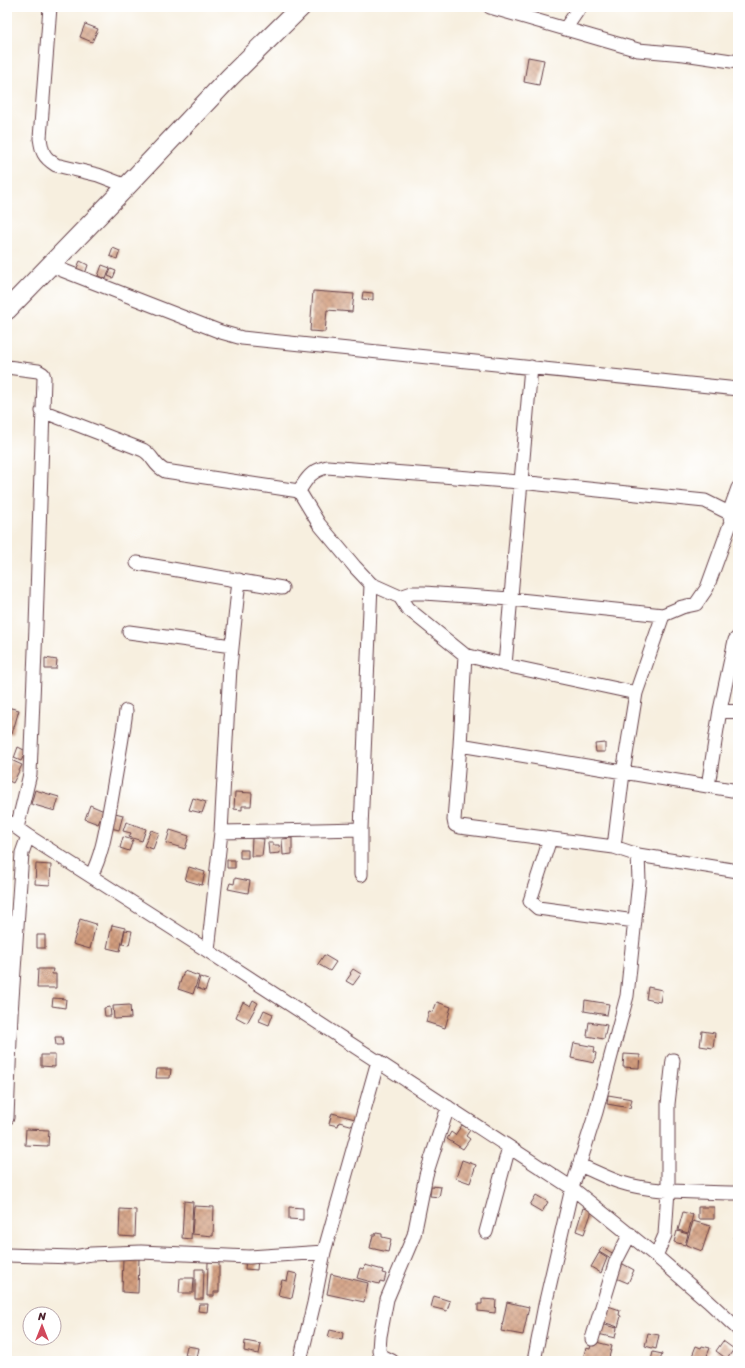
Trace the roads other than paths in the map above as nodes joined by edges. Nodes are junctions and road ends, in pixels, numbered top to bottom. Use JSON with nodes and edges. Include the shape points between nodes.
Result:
{"nodes":[{"id":1,"x":50,"y":7,"type":"edge"},
{"id":2,"x":301,"y":7,"type":"edge"},
{"id":3,"x":490,"y":7,"type":"edge"},
{"id":4,"x":580,"y":7,"type":"edge"},
{"id":5,"x":565,"y":29,"type":"junction"},
{"id":6,"x":738,"y":62,"type":"edge"},
{"id":7,"x":127,"y":186,"type":"junction"},
{"id":8,"x":49,"y":265,"type":"junction"},
{"id":9,"x":7,"y":310,"type":"edge"},
{"id":10,"x":7,"y":367,"type":"edge"},
{"id":11,"x":531,"y":367,"type":"junction"},
{"id":12,"x":738,"y":389,"type":"edge"},
{"id":13,"x":42,"y":411,"type":"junction"},
{"id":14,"x":520,"y":482,"type":"junction"},
{"id":15,"x":738,"y":488,"type":"edge"},
{"id":16,"x":299,"y":491,"type":"junction"},
{"id":17,"x":733,"y":519,"type":"edge"},
{"id":18,"x":137,"y":563,"type":"dead end"},
{"id":19,"x":239,"y":580,"type":"junction"},
{"id":20,"x":371,"y":584,"type":"junction"},
{"id":21,"x":282,"y":588,"type":"dead end"},
{"id":22,"x":400,"y":597,"type":"junction"},
{"id":23,"x":510,"y":599,"type":"junction"},
{"id":24,"x":663,"y":615,"type":"junction"},
{"id":25,"x":129,"y":632,"type":"dead end"},
{"id":26,"x":738,"y":637,"type":"edge"},
{"id":27,"x":232,"y":646,"type":"junction"},
{"id":28,"x":465,"y":655,"type":"junction"},
{"id":29,"x":505,"y":665,"type":"junction"},
{"id":30,"x":636,"y":693,"type":"junction"},
{"id":31,"x":720,"y":710,"type":"junction"},
{"id":32,"x":126,"y":711,"type":"dead end"},
{"id":33,"x":738,"y":712,"type":"edge"},
{"id":34,"x":460,"y":745,"type":"junction"},
{"id":35,"x":623,"y":773,"type":"junction"},
{"id":36,"x":708,"y":786,"type":"junction"},
{"id":37,"x":738,"y":791,"type":"edge"},
{"id":38,"x":12,"y":824,"type":"edge"},
{"id":39,"x":361,"y":829,"type":"junction"},
{"id":40,"x":220,"y":832,"type":"junction"},
{"id":41,"x":28,"y":836,"type":"junction"},
{"id":42,"x":550,"y":839,"type":"junction"},
{"id":43,"x":614,"y":847,"type":"junction"},
{"id":44,"x":638,"y":855,"type":"junction"},
{"id":45,"x":95,"y":867,"type":"junction"},
{"id":46,"x":738,"y":871,"type":"edge"},
{"id":47,"x":361,"y":875,"type":"dead end"},
{"id":48,"x":635,"y":921,"type":"junction"},
{"id":49,"x":208,"y":951,"type":"junction"},
{"id":50,"x":9,"y":1014,"type":"edge"},
{"id":51,"x":672,"y":1060,"type":"dead end"},
{"id":52,"x":378,"y":1061,"type":"junction"},
{"id":53,"x":448,"y":1107,"type":"junction"},
{"id":54,"x":7,"y":1118,"type":"edge"},
{"id":55,"x":509,"y":1147,"type":"junction"},
{"id":56,"x":579,"y":1165,"type":"junction"},
{"id":57,"x":572,"y":1188,"type":"junction"},
{"id":58,"x":668,"y":1190,"type":"junction"},
{"id":59,"x":738,"y":1193,"type":"edge"},
{"id":60,"x":486,"y":1232,"type":"dead end"},
{"id":61,"x":630,"y":1234,"type":"junction"},
{"id":62,"x":324,"y":1252,"type":"junction"},
{"id":63,"x":7,"y":1255,"type":"edge"},
{"id":64,"x":656,"y":1256,"type":"junction"},
{"id":65,"x":738,"y":1329,"type":"edge"},
{"id":66,"x":592,"y":1339,"type":"dead end"},
{"id":67,"x":300,"y":1361,"type":"edge"},
{"id":68,"x":392,"y":1361,"type":"edge"},
{"id":69,"x":534,"y":1361,"type":"edge"}],
"edges":[{"from":1,"to":7,"type":"street","via":[[40,138],[42,153],[56,165],[98,175]]},
{"from":2,"to":7,"type":"highway","via":[[230,77]]},
{"from":3,"to":5,"type":"street"},
{"from":4,"to":5,"type":"street"},
{"from":5,"to":6,"type":"street","via":[[638,50]]},
{"from":7,"to":8,"type":"highway"},
{"from":8,"to":9,"type":"highway"},
{"from":8,"to":11,"type":"street","via":[[242,338]]},
{"from":10,"to":13,"type":"street","via":[[43,374]]},
{"from":11,"to":12,"type":"street"},
{"from":11,"to":14,"type":"street"},
{"from":13,"to":16,"type":"street","via":[[143,450],[149,453],[155,465],[165,471]]},
{"from":13,"to":38,"type":"street","via":[[30,774]]},
{"from":14,"to":16,"type":"street","via":[[327,467],[309,476]]},
{"from":14,"to":17,"type":"street","via":[[705,501]]},
{"from":14,"to":23,"type":"street"},
{"from":15,"to":17,"type":"street"},
{"from":16,"to":20,"type":"street","via":[[319,524]]},
{"from":17,"to":24,"type":"street","via":[[707,588],[696,604]]},
{"from":18,"to":19,"type":"street"},
{"from":19,"to":21,"type":"street"},
{"from":19,"to":27,"type":"street"},
{"from":20,"to":22,"type":"street"},
{"from":20,"to":39,"type":"street"},
{"from":22,"to":23,"type":"street","via":[[424,593]]},
{"from":22,"to":28,"type":"street","via":[[407,608]]},
{"from":23,"to":24,"type":"street"},
{"from":23,"to":29,"type":"street"},
{"from":24,"to":30,"type":"street"},
{"from":25,"to":27,"type":"street"},
{"from":26,"to":31,"type":"street","via":[[735,640]]},
{"from":27,"to":40,"type":"street"},
{"from":28,"to":29,"type":"street"},
{"from":28,"to":34,"type":"street"},
{"from":29,"to":30,"type":"street"},
{"from":30,"to":35,"type":"street"},
{"from":31,"to":33,"type":"street"},
{"from":31,"to":36,"type":"street"},
{"from":32,"to":45,"type":"street","via":[[105,840]]},
{"from":34,"to":35,"type":"street"},
{"from":34,"to":42,"type":"street","via":[[454,820],[456,825]]},
{"from":35,"to":36,"type":"street"},
{"from":35,"to":43,"type":"street"},
{"from":36,"to":37,"type":"street"},
{"from":38,"to":41,"type":"street"},
{"from":39,"to":40,"type":"street"},
{"from":39,"to":47,"type":"street"},
{"from":40,"to":49,"type":"street"},
{"from":41,"to":45,"type":"street"},
{"from":41,"to":50,"type":"street","via":[[22,853]]},
{"from":42,"to":43,"type":"street"},
{"from":42,"to":48,"type":"street","via":[[530,901],[538,908]]},
{"from":43,"to":44,"type":"street"},
{"from":44,"to":46,"type":"street"},
{"from":44,"to":48,"type":"street","via":[[639,881]]},
{"from":45,"to":49,"type":"street"},
{"from":48,"to":56,"type":"street","via":[[627,996]]},
{"from":49,"to":52,"type":"street"},
{"from":50,"to":54,"type":"street"},
{"from":51,"to":58,"type":"street","via":[[668,1121]]},
{"from":52,"to":53,"type":"street"},
{"from":52,"to":62,"type":"street"},
{"from":53,"to":55,"type":"street"},
{"from":53,"to":68,"type":"street","via":[[426,1175],[414,1235],[387,1299],[379,1350],[380,1354]]},
{"from":55,"to":57,"type":"street"},
{"from":55,"to":60,"type":"street"},
{"from":56,"to":57,"type":"street"},
{"from":56,"to":58,"type":"street","via":[[619,1182]]},
{"from":57,"to":61,"type":"street"},
{"from":57,"to":69,"type":"street"},
{"from":58,"to":59,"type":"street"},
{"from":58,"to":64,"type":"street","via":[[665,1235]]},
{"from":61,"to":64,"type":"street"},
{"from":61,"to":66,"type":"street","via":[[616,1261]]},
{"from":62,"to":63,"type":"street","via":[[249,1257],[141,1252],[74,1257]]},
{"from":62,"to":67,"type":"street"},
{"from":64,"to":65,"type":"street"}]}
